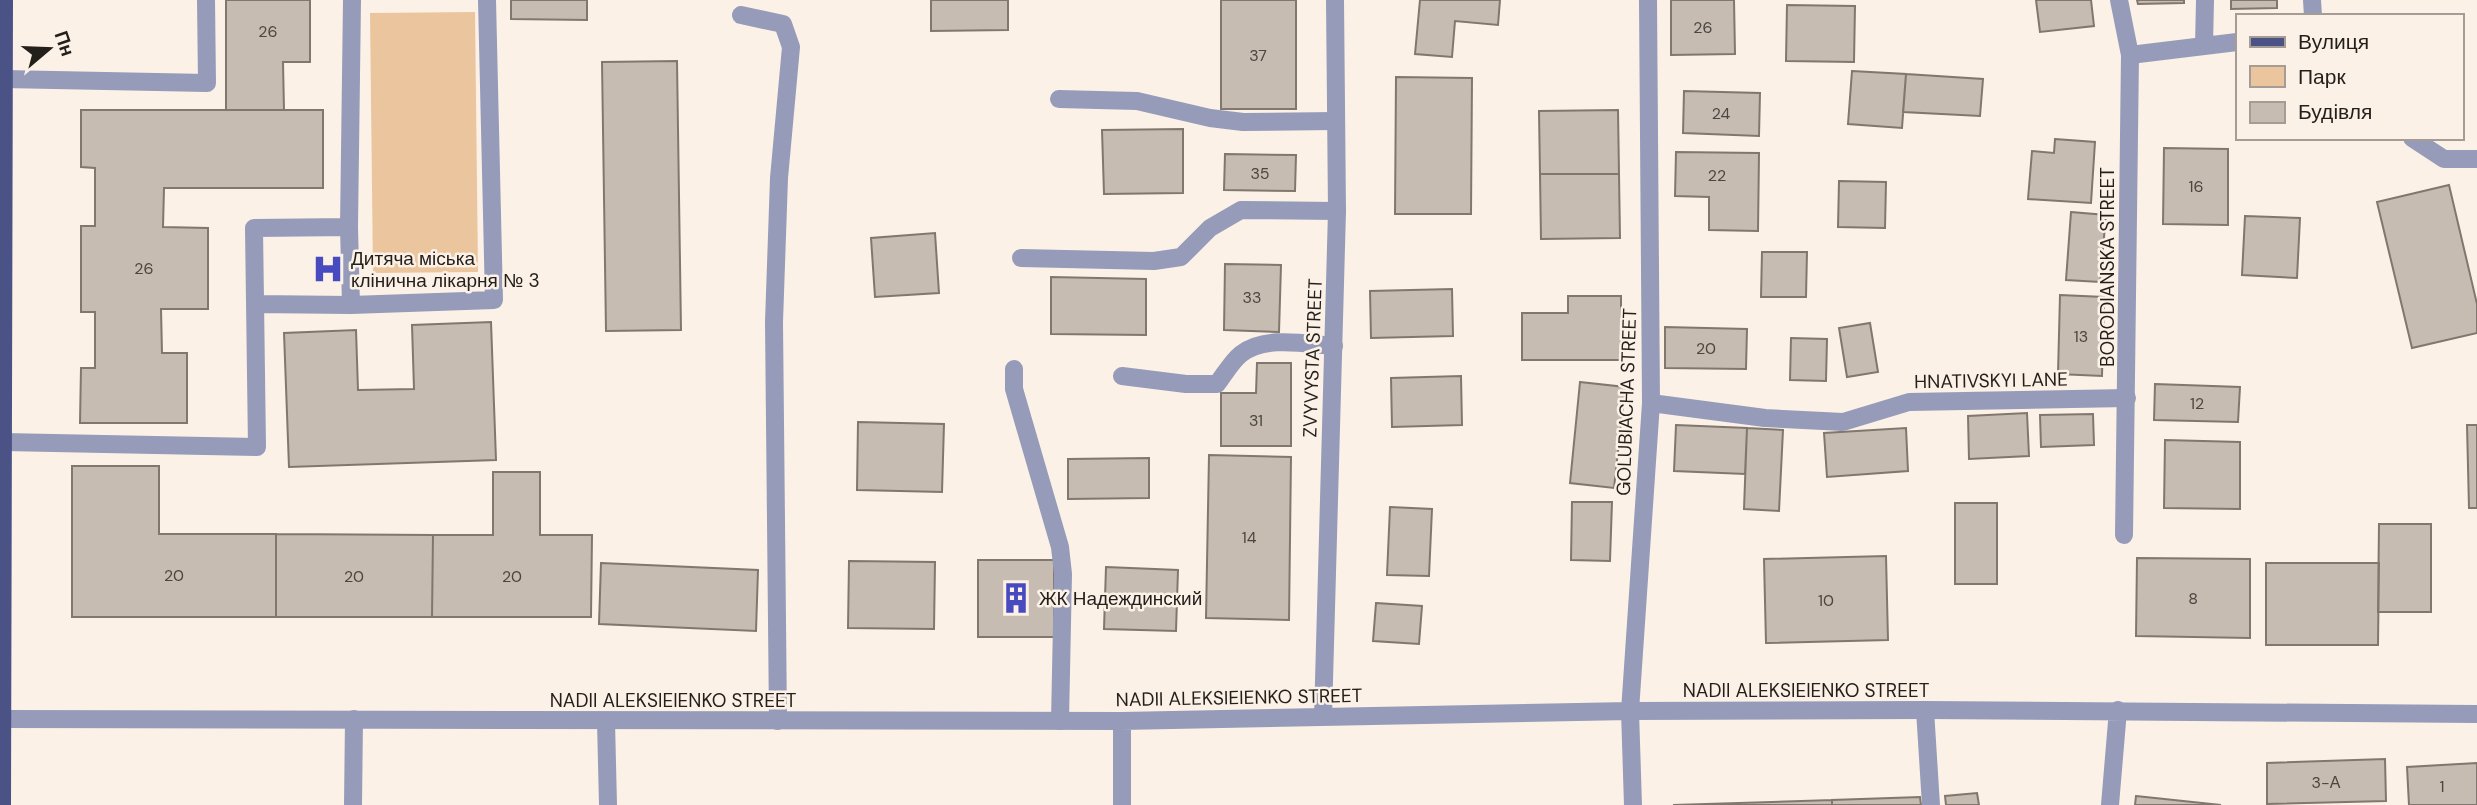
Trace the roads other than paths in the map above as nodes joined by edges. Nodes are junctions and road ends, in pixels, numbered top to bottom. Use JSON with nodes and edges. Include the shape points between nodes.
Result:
{"nodes":[{"id":1,"x":4,"y":0,"type":"edge"},
{"id":2,"x":206,"y":0,"type":"edge"},
{"id":3,"x":352,"y":0,"type":"edge"},
{"id":4,"x":487,"y":0,"type":"edge"},
{"id":5,"x":1335,"y":0,"type":"edge"},
{"id":6,"x":1647,"y":0,"type":"edge"},
{"id":7,"x":2119,"y":0,"type":"edge"},
{"id":8,"x":2206,"y":0,"type":"edge"},
{"id":9,"x":741,"y":15,"type":"dead end"},
{"id":10,"x":2236,"y":42,"type":"edge"},
{"id":11,"x":2204,"y":46,"type":"junction"},
{"id":12,"x":2130,"y":55,"type":"junction"},
{"id":13,"x":3,"y":79,"type":"junction"},
{"id":14,"x":1059,"y":99,"type":"dead end"},
{"id":15,"x":1336,"y":121,"type":"junction"},
{"id":16,"x":2415,"y":140,"type":"edge"},
{"id":17,"x":2477,"y":159,"type":"edge"},
{"id":18,"x":1337,"y":211,"type":"junction"},
{"id":19,"x":349,"y":227,"type":"junction"},
{"id":20,"x":1021,"y":258,"type":"dead end"},
{"id":21,"x":255,"y":304,"type":"junction"},
{"id":22,"x":351,"y":305,"type":"junction"},
{"id":23,"x":1334,"y":345,"type":"junction"},
{"id":24,"x":1014,"y":369,"type":"dead end"},
{"id":25,"x":1122,"y":376,"type":"dead end"},
{"id":26,"x":2127,"y":398,"type":"junction"},
{"id":27,"x":1651,"y":403,"type":"junction"},
{"id":28,"x":3,"y":442,"type":"junction"},
{"id":29,"x":2124,"y":535,"type":"dead end"},
{"id":30,"x":1925,"y":710,"type":"junction"},
{"id":31,"x":2118,"y":710,"type":"junction"},
{"id":32,"x":1630,"y":711,"type":"junction"},
{"id":33,"x":2477,"y":714,"type":"edge"},
{"id":34,"x":1323,"y":717,"type":"junction"},
{"id":35,"x":2,"y":719,"type":"junction"},
{"id":36,"x":354,"y":719,"type":"junction"},
{"id":37,"x":606,"y":721,"type":"junction"},
{"id":38,"x":778,"y":721,"type":"junction"},
{"id":39,"x":1060,"y":721,"type":"junction"},
{"id":40,"x":1122,"y":721,"type":"junction"},
{"id":41,"x":2,"y":805,"type":"edge"},
{"id":42,"x":353,"y":805,"type":"edge"},
{"id":43,"x":608,"y":805,"type":"edge"},
{"id":44,"x":1122,"y":805,"type":"edge"},
{"id":45,"x":1633,"y":805,"type":"edge"},
{"id":46,"x":1931,"y":805,"type":"edge"},
{"id":47,"x":2110,"y":805,"type":"edge"}],
"edges":[{"from":1,"to":13,"type":"main road"},
{"from":2,"to":13,"type":"street","via":[[207,83]]},
{"from":3,"to":19,"type":"street"},
{"from":4,"to":22,"type":"street","via":[[494,300]]},
{"from":5,"to":15,"type":"street","name":"ZVYVYSTA STREET"},
{"from":6,"to":27,"type":"street","name":"GOLUBIACHA STREET"},
{"from":7,"to":12,"type":"street","name":"BORODIANSKA STREET"},
{"from":8,"to":11,"type":"street"},
{"from":9,"to":38,"type":"street","via":[[783,24],[792,47],[779,178],[774,323]]},
{"from":10,"to":11,"type":"street"},
{"from":11,"to":12,"type":"street"},
{"from":12,"to":26,"type":"street","name":"BORODIANSKA STREET"},
{"from":13,"to":28,"type":"main road"},
{"from":14,"to":15,"type":"street","via":[[1138,100],[1243,122]]},
{"from":15,"to":18,"type":"street","name":"ZVYVYSTA STREET"},
{"from":16,"to":17,"type":"street","via":[[2444,159]]},
{"from":18,"to":20,"type":"street","via":[[1241,210],[1210,228],[1181,257],[1154,261]]},
{"from":18,"to":23,"type":"street","name":"ZVYVYSTA STREET"},
{"from":19,"to":21,"type":"street","via":[[254,228]]},
{"from":19,"to":22,"type":"street"},
{"from":21,"to":22,"type":"street"},
{"from":21,"to":28,"type":"street","via":[[257,447]]},
{"from":23,"to":25,"type":"street","via":[[1257,345],[1240,354],[1217,384]]},
{"from":23,"to":34,"type":"street","name":"ZVYVYSTA STREET"},
{"from":24,"to":39,"type":"street","via":[[1014,389],[1060,547]]},
{"from":26,"to":27,"type":"street","name":"HNATIVSKYI LANE","via":[[1909,402],[1843,422],[1765,418]]},
{"from":26,"to":29,"type":"street","name":"BORODIANSKA STREET"},
{"from":27,"to":32,"type":"street","name":"GOLUBIACHA STREET"},
{"from":28,"to":35,"type":"main road"},
{"from":30,"to":31,"type":"street","name":"NADII ALEKSIEIENKO STREET"},
{"from":30,"to":32,"type":"street","name":"NADII ALEKSIEIENKO STREET"},
{"from":30,"to":46,"type":"street"},
{"from":31,"to":33,"type":"street","name":"NADII ALEKSIEIENKO STREET"},
{"from":31,"to":47,"type":"street"},
{"from":32,"to":34,"type":"street","name":"NADII ALEKSIEIENKO STREET"},
{"from":32,"to":45,"type":"street","name":"GOLUBIACHA STREET"},
{"from":34,"to":40,"type":"street","name":"NADII ALEKSIEIENKO STREET"},
{"from":35,"to":36,"type":"street","name":"NADII ALEKSIEIENKO STREET"},
{"from":35,"to":41,"type":"main road"},
{"from":36,"to":37,"type":"street","name":"NADII ALEKSIEIENKO STREET"},
{"from":36,"to":42,"type":"street"},
{"from":37,"to":38,"type":"street","name":"NADII ALEKSIEIENKO STREET"},
{"from":37,"to":43,"type":"street"},
{"from":38,"to":39,"type":"street","name":"NADII ALEKSIEIENKO STREET"},
{"from":39,"to":40,"type":"street","name":"NADII ALEKSIEIENKO STREET"},
{"from":40,"to":44,"type":"street"}]}
